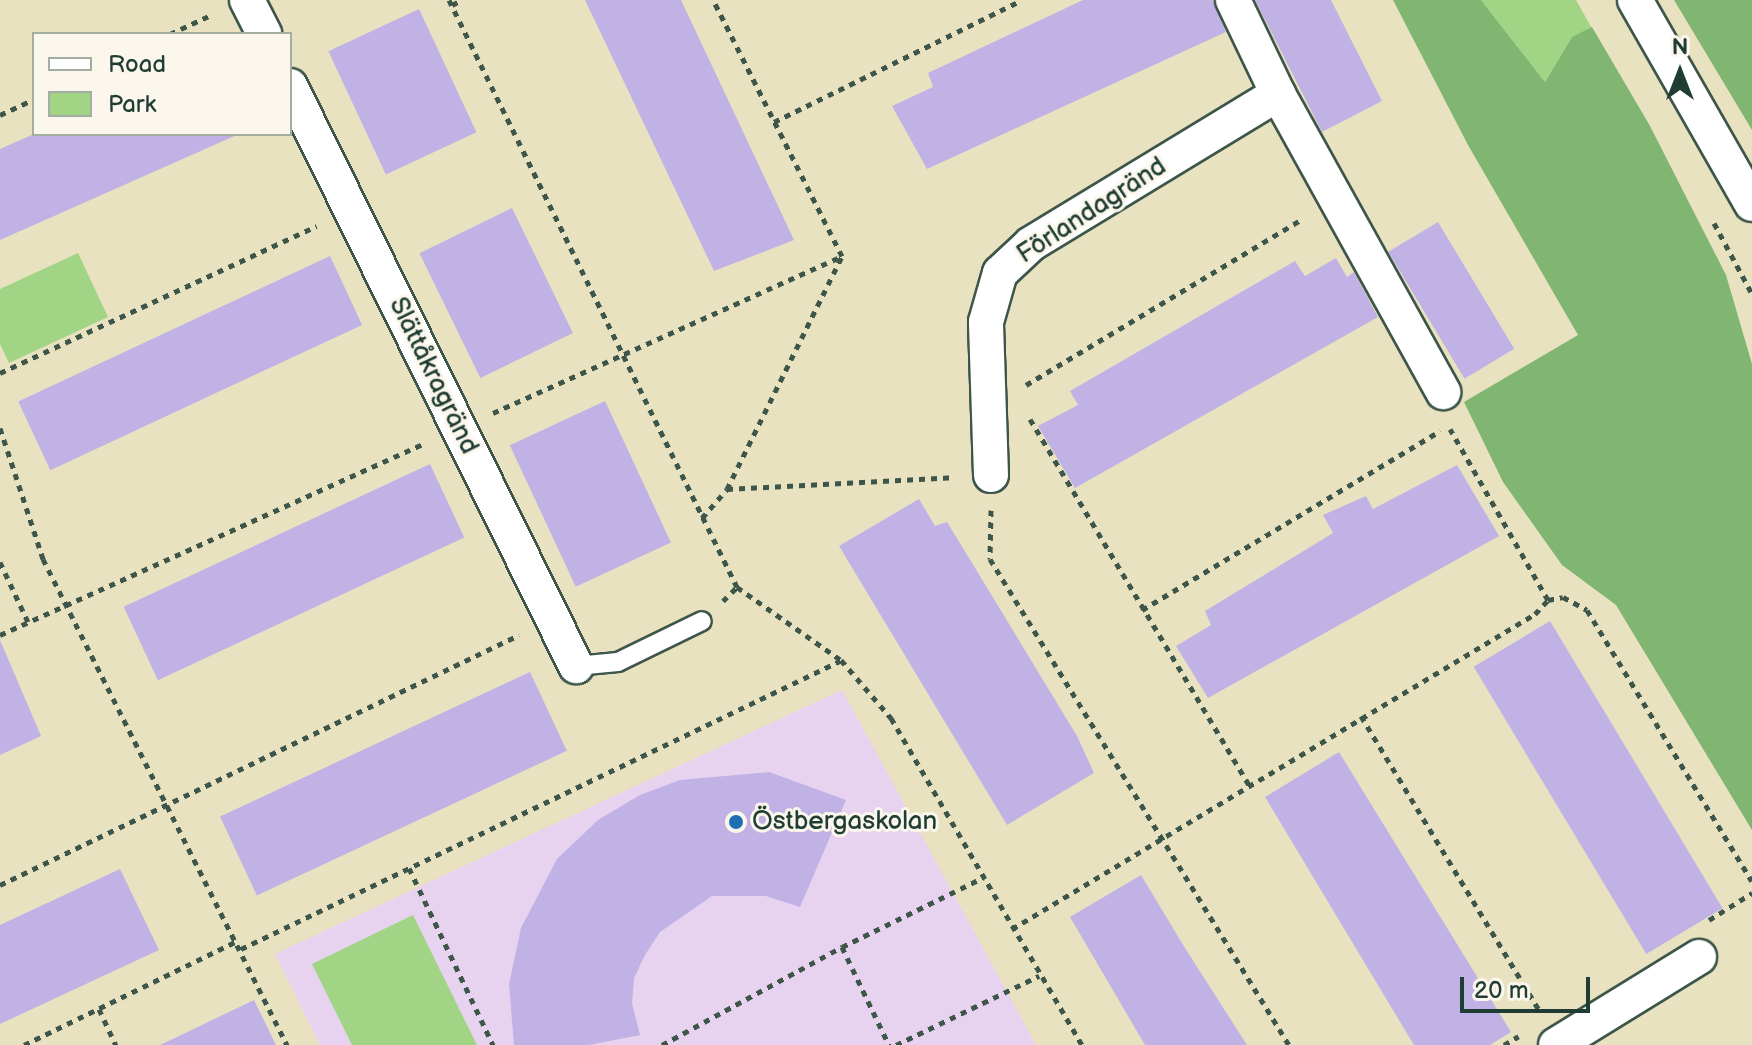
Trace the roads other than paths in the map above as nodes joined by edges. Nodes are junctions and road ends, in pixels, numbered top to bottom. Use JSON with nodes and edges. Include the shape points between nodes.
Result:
{"nodes":[{"id":1,"x":1233,"y":0,"type":"edge"},
{"id":2,"x":1635,"y":0,"type":"edge"},
{"id":3,"x":237,"y":3,"type":"edge"},
{"id":4,"x":262,"y":32,"type":"edge"},
{"id":5,"x":292,"y":90,"type":"edge"},
{"id":6,"x":1278,"y":94,"type":"junction"},
{"id":7,"x":1752,"y":204,"type":"edge"},
{"id":8,"x":1443,"y":392,"type":"road end"},
{"id":9,"x":991,"y":475,"type":"road end"},
{"id":10,"x":702,"y":621,"type":"dead end"},
{"id":11,"x":576,"y":666,"type":"joint"},
{"id":12,"x":1699,"y":957,"type":"dead end"},
{"id":13,"x":1558,"y":1044,"type":"edge"}],
"edges":[{"from":1,"to":6,"type":"street"},
{"from":2,"to":7,"type":"street"},
{"from":3,"to":4,"type":"street"},
{"from":5,"to":11,"type":"street","name":"Slättåkragränd"},
{"from":6,"to":8,"type":"street"},
{"from":6,"to":9,"type":"street","name":"Förlandagränd","via":[[1031,244],[1000,273],[986,322],[1002,399]]},
{"from":10,"to":11,"type":"lane","via":[[618,662]]},
{"from":12,"to":13,"type":"street"}]}
